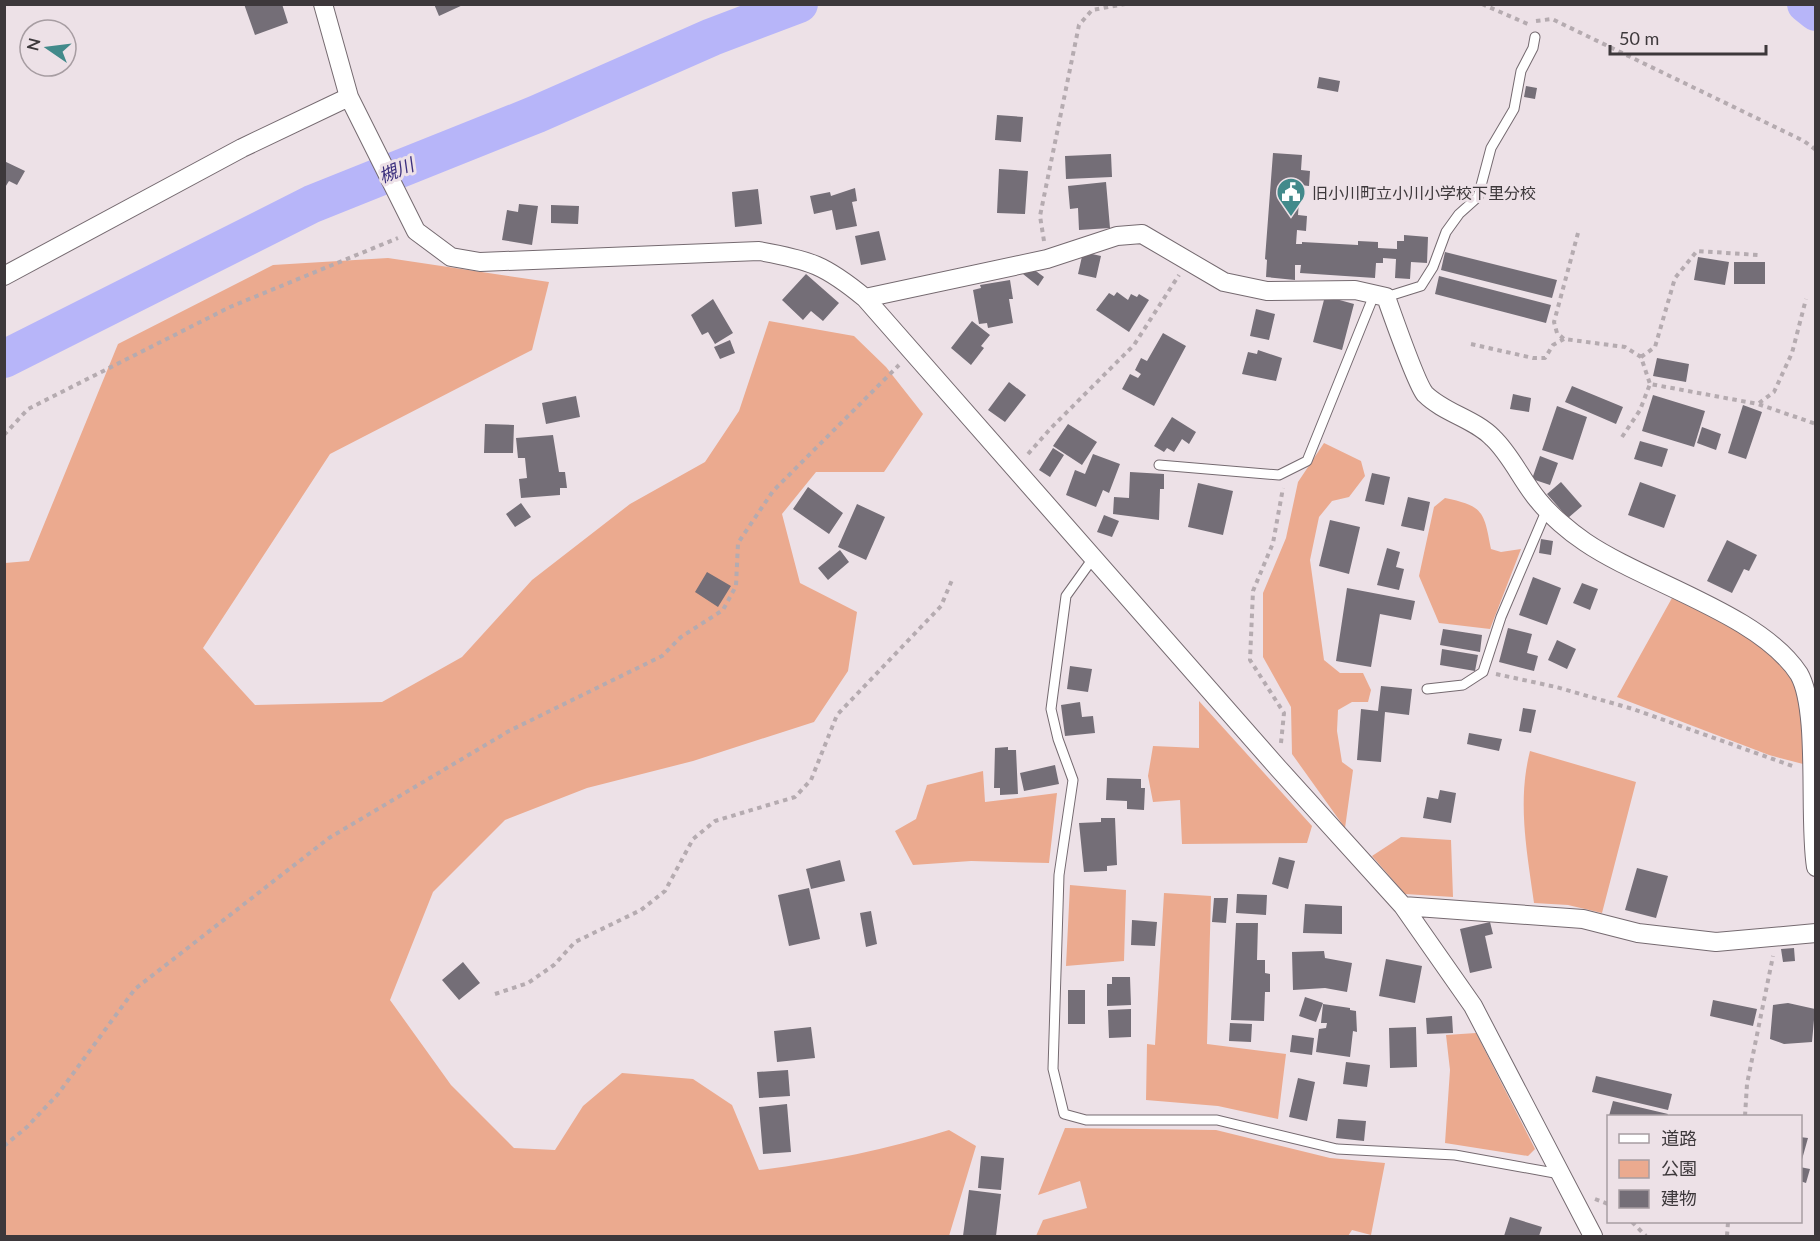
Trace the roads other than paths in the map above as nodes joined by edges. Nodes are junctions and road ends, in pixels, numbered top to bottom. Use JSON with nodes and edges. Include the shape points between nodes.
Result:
{"nodes":[{"id":1,"x":323,"y":4,"type":"edge"},
{"id":2,"x":1535,"y":37,"type":"road end"},
{"id":3,"x":352,"y":103,"type":"junction"},
{"id":4,"x":4,"y":276,"type":"edge"},
{"id":5,"x":1380,"y":296,"type":"junction"},
{"id":6,"x":865,"y":298,"type":"junction"},
{"id":7,"x":1160,"y":465,"type":"dead end"},
{"id":8,"x":1547,"y":509,"type":"junction"},
{"id":9,"x":1094,"y":557,"type":"junction"},
{"id":10,"x":1426,"y":689,"type":"dead end"},
{"id":11,"x":1815,"y":867,"type":"edge"},
{"id":12,"x":1403,"y":906,"type":"junction"},
{"id":13,"x":1815,"y":933,"type":"edge"},
{"id":14,"x":1560,"y":1174,"type":"junction"},
{"id":15,"x":1593,"y":1236,"type":"edge"}],
"edges":[{"from":1,"to":3,"type":"street"},
{"from":2,"to":5,"type":"lane","via":[[1521,71],[1514,109],[1491,148],[1478,198],[1446,232],[1421,286]]},
{"from":3,"to":4,"type":"street","via":[[242,148]]},
{"from":3,"to":6,"type":"street","via":[[414,228],[451,257],[480,262],[759,250],[801,258],[829,269]]},
{"from":5,"to":6,"type":"street","via":[[1355,290],[1266,291],[1224,282],[1142,234],[1117,236],[1047,259]]},
{"from":5,"to":7,"type":"lane","via":[[1306,461],[1279,475]]},
{"from":5,"to":8,"type":"street","via":[[1423,393],[1493,437]]},
{"from":6,"to":9,"type":"street"},
{"from":8,"to":10,"type":"lane","via":[[1500,617],[1483,672],[1463,686]]},
{"from":8,"to":11,"type":"street","via":[[1585,542],[1737,621],[1773,644],[1800,675],[1810,704]]},
{"from":9,"to":12,"type":"street"},
{"from":9,"to":14,"type":"lane","via":[[1066,596],[1051,710],[1073,780],[1059,875],[1053,1058],[1064,1114],[1086,1120],[1217,1120],[1337,1149],[1455,1155]]},
{"from":12,"to":13,"type":"street","via":[[1583,919],[1638,933],[1716,942]]},
{"from":12,"to":14,"type":"street","via":[[1473,1006]]},
{"from":14,"to":15,"type":"street"}]}
